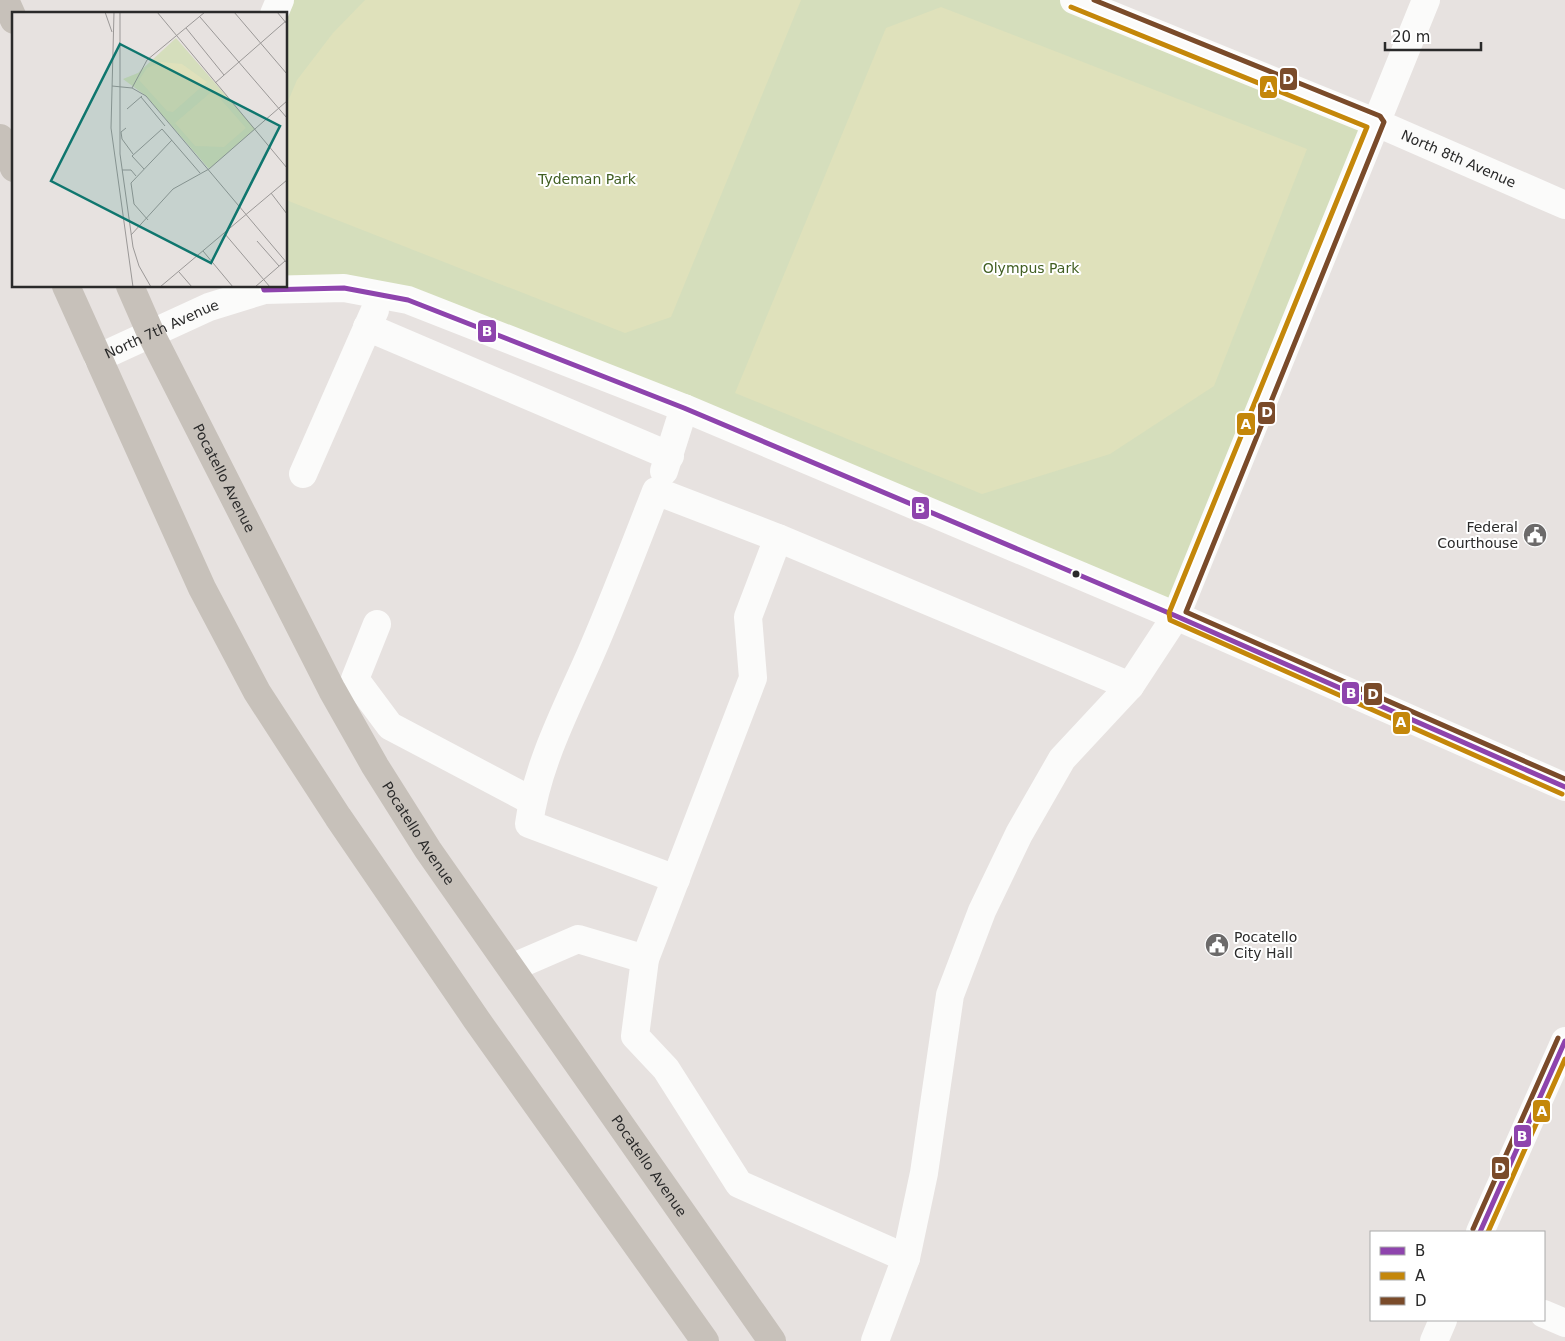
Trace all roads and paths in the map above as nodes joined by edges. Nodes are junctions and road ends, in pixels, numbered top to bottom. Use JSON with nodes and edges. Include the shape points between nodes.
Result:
{"nodes":[{"id":1,"x":5,"y":0,"type":"edge"},
{"id":2,"x":280,"y":0,"type":"edge"},
{"id":3,"x":1074,"y":0,"type":"edge"},
{"id":4,"x":1426,"y":0,"type":"edge"},
{"id":5,"x":275,"y":12,"type":"edge"},
{"id":6,"x":12,"y":16,"type":"edge"},
{"id":7,"x":1377,"y":122,"type":"junction"},
{"id":8,"x":0,"y":138,"type":"edge"},
{"id":9,"x":12,"y":164,"type":"edge"},
{"id":10,"x":1565,"y":205,"type":"edge"},
{"id":11,"x":67,"y":288,"type":"edge"},
{"id":12,"x":131,"y":288,"type":"edge"},
{"id":13,"x":263,"y":288,"type":"edge"},
{"id":14,"x":382,"y":295,"type":"junction"},
{"id":15,"x":367,"y":328,"type":"junction"},
{"id":16,"x":151,"y":334,"type":"junction"},
{"id":17,"x":98,"y":358,"type":"junction"},
{"id":18,"x":684,"y":408,"type":"junction"},
{"id":19,"x":670,"y":456,"type":"junction"},
{"id":20,"x":303,"y":474,"type":"dead end"},
{"id":21,"x":656,"y":491,"type":"junction"},
{"id":22,"x":778,"y":538,"type":"junction"},
{"id":23,"x":1176,"y":616,"type":"junction"},
{"id":24,"x":377,"y":624,"type":"dead end"},
{"id":25,"x":1130,"y":686,"type":"junction"},
{"id":26,"x":1565,"y":787,"type":"edge"},
{"id":27,"x":532,"y":801,"type":"junction"},
{"id":28,"x":676,"y":879,"type":"junction"},
{"id":29,"x":644,"y":959,"type":"junction"},
{"id":30,"x":511,"y":968,"type":"junction"},
{"id":31,"x":1562,"y":1054,"type":"edge"},
{"id":32,"x":1480,"y":1231,"type":"edge"},
{"id":33,"x":906,"y":1258,"type":"junction"},
{"id":34,"x":1545,"y":1314,"type":"edge"},
{"id":35,"x":1443,"y":1321,"type":"edge"},
{"id":36,"x":1565,"y":1323,"type":"edge"},
{"id":37,"x":704,"y":1341,"type":"edge"},
{"id":38,"x":772,"y":1341,"type":"edge"},
{"id":39,"x":875,"y":1341,"type":"edge"},
{"id":40,"x":1434,"y":1341,"type":"edge"}],
"edges":[{"from":1,"to":6,"type":"main road"},
{"from":2,"to":5,"type":"street"},
{"from":3,"to":7,"type":"street","name":"North 8th Avenue"},
{"from":4,"to":7,"type":"street"},
{"from":7,"to":10,"type":"street","name":"North 8th Avenue"},
{"from":7,"to":23,"type":"street"},
{"from":8,"to":9,"type":"main road"},
{"from":11,"to":17,"type":"main road"},
{"from":12,"to":16,"type":"main road","name":"Pocatello Avenue"},
{"from":13,"to":14,"type":"street","name":"North 7th Avenue","via":[[344,288]]},
{"from":13,"to":16,"type":"street","name":"North 7th Avenue","via":[[209,307]]},
{"from":14,"to":15,"type":"street"},
{"from":14,"to":18,"type":"street","name":"North 7th Avenue","via":[[408,300]]},
{"from":15,"to":19,"type":"street"},
{"from":15,"to":20,"type":"street"},
{"from":16,"to":17,"type":"street","name":"North 7th Avenue"},
{"from":16,"to":30,"type":"main road","name":"Pocatello Avenue","via":[[332,690],[375,766],[428,850]]},
{"from":17,"to":37,"type":"main road","via":[[199,580],[257,692],[476,1019]]},
{"from":18,"to":19,"type":"street"},
{"from":18,"to":23,"type":"street","name":"North 7th Avenue"},
{"from":19,"to":21,"type":"street"},
{"from":21,"to":22,"type":"street"},
{"from":21,"to":27,"type":"street","via":[[623,578],[558,728]]},
{"from":22,"to":25,"type":"street"},
{"from":22,"to":28,"type":"street","via":[[748,617],[753,678]]},
{"from":23,"to":25,"type":"street"},
{"from":23,"to":26,"type":"street","name":"North 7th Avenue"},
{"from":24,"to":27,"type":"street","via":[[356,679],[390,726]]},
{"from":25,"to":33,"type":"street","via":[[1062,759],[1019,834],[982,911],[950,995],[924,1173]]},
{"from":27,"to":28,"type":"street","via":[[529,824]]},
{"from":28,"to":29,"type":"street"},
{"from":29,"to":30,"type":"street","via":[[578,938]]},
{"from":29,"to":33,"type":"street","via":[[635,1036],[666,1069],[739,1184]]},
{"from":30,"to":38,"type":"main road","name":"Pocatello Avenue"},
{"from":31,"to":32,"type":"street"},
{"from":33,"to":39,"type":"street"},
{"from":34,"to":36,"type":"street"},
{"from":35,"to":40,"type":"street"}]}
